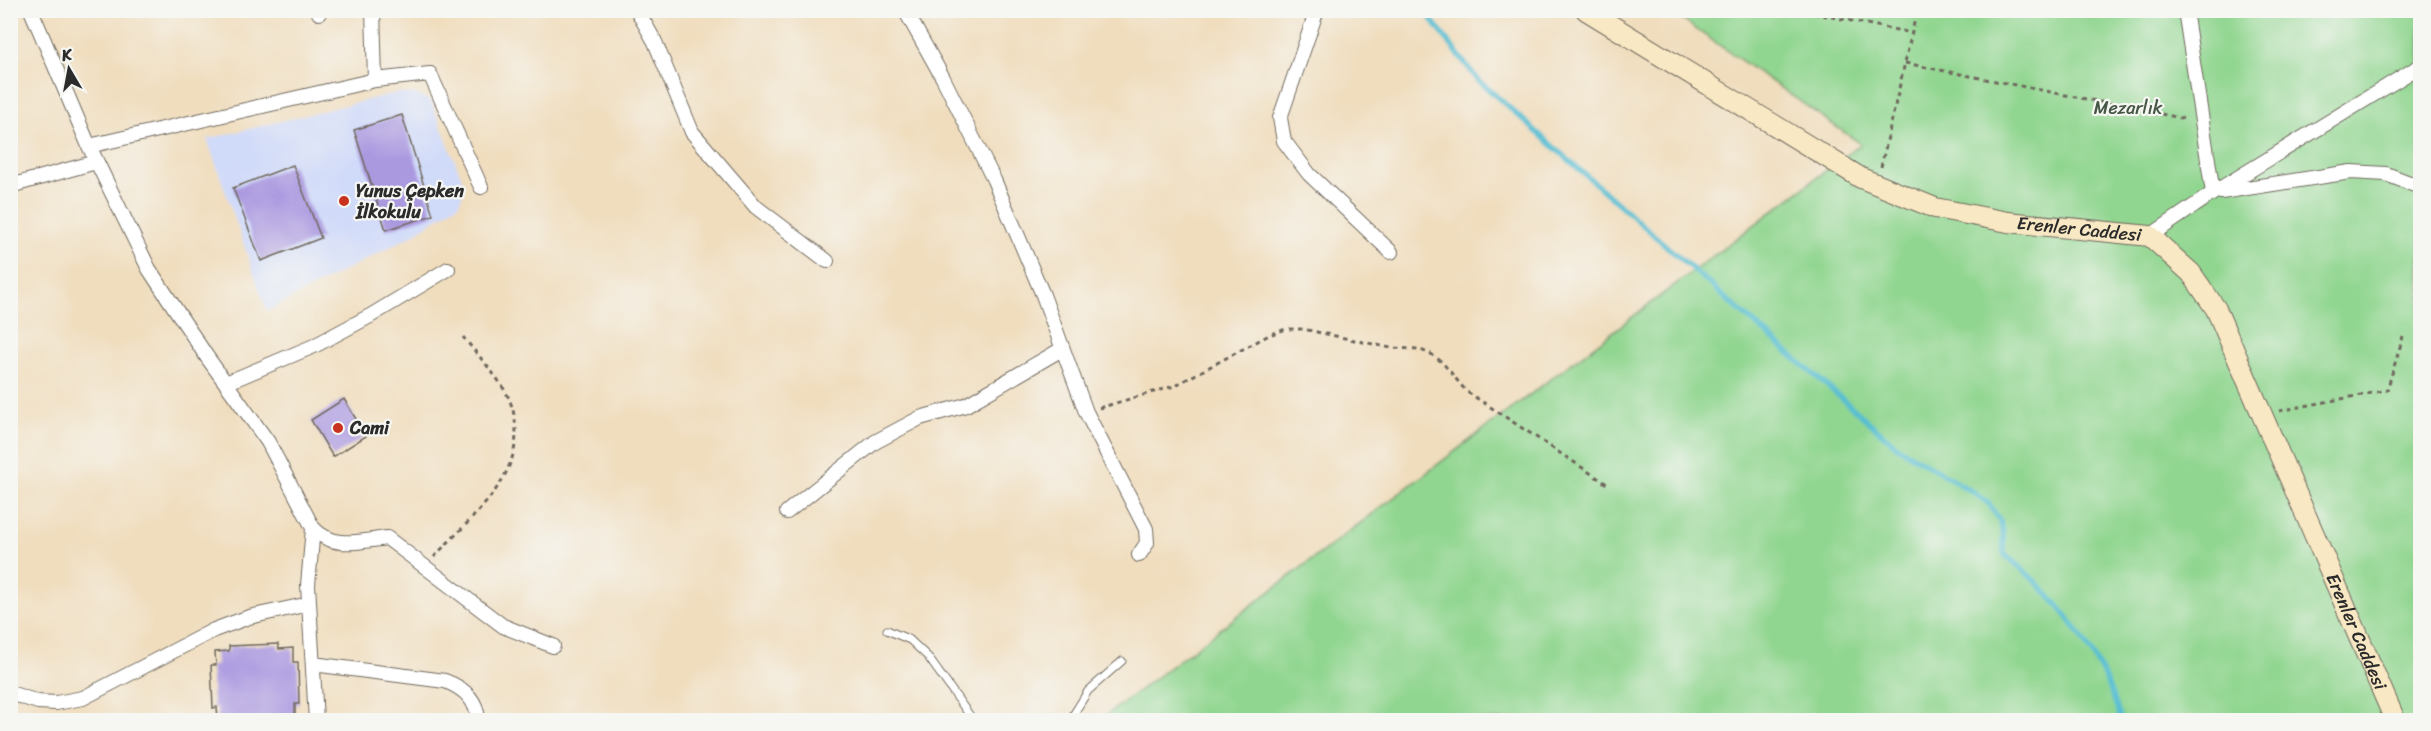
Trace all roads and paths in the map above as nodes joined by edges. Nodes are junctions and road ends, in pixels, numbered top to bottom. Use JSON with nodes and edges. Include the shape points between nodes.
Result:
{"nodes":[{"id":1,"x":31,"y":10,"type":"edge"},
{"id":2,"x":373,"y":10,"type":"edge"},
{"id":3,"x":637,"y":10,"type":"edge"},
{"id":4,"x":905,"y":10,"type":"edge"},
{"id":5,"x":1317,"y":10,"type":"edge"},
{"id":6,"x":1586,"y":10,"type":"edge"},
{"id":7,"x":1797,"y":10,"type":"edge"},
{"id":8,"x":1917,"y":10,"type":"edge"},
{"id":9,"x":2185,"y":10,"type":"edge"},
{"id":10,"x":1912,"y":33,"type":"junction"},
{"id":11,"x":1905,"y":63,"type":"junction"},
{"id":12,"x":2421,"y":66,"type":"edge"},
{"id":13,"x":375,"y":80,"type":"junction"},
{"id":14,"x":2202,"y":122,"type":"junction"},
{"id":15,"x":89,"y":146,"type":"junction"},
{"id":16,"x":96,"y":162,"type":"junction"},
{"id":17,"x":1877,"y":185,"type":"junction"},
{"id":18,"x":10,"y":186,"type":"edge"},
{"id":19,"x":482,"y":187,"type":"dead end"},
{"id":20,"x":2421,"y":187,"type":"edge"},
{"id":21,"x":2213,"y":193,"type":"junction"},
{"id":22,"x":2150,"y":236,"type":"junction"},
{"id":23,"x":1390,"y":252,"type":"dead end"},
{"id":24,"x":827,"y":261,"type":"dead end"},
{"id":25,"x":448,"y":269,"type":"dead end"},
{"id":26,"x":463,"y":337,"type":"dead end"},
{"id":27,"x":2403,"y":338,"type":"dead end"},
{"id":28,"x":1062,"y":349,"type":"junction"},
{"id":29,"x":226,"y":383,"type":"junction"},
{"id":30,"x":1086,"y":412,"type":"junction"},
{"id":31,"x":2263,"y":415,"type":"junction"},
{"id":32,"x":1607,"y":484,"type":"dead end"},
{"id":33,"x":787,"y":512,"type":"dead end"},
{"id":34,"x":313,"y":528,"type":"junction"},
{"id":35,"x":1139,"y":555,"type":"dead end"},
{"id":36,"x":425,"y":567,"type":"junction"},
{"id":37,"x":309,"y":604,"type":"junction"},
{"id":38,"x":887,"y":630,"type":"dead end"},
{"id":39,"x":553,"y":646,"type":"dead end"},
{"id":40,"x":1122,"y":661,"type":"dead end"},
{"id":41,"x":313,"y":664,"type":"junction"},
{"id":42,"x":10,"y":693,"type":"edge"},
{"id":43,"x":316,"y":720,"type":"edge"},
{"id":44,"x":478,"y":720,"type":"edge"},
{"id":45,"x":973,"y":720,"type":"edge"},
{"id":46,"x":1070,"y":720,"type":"edge"},
{"id":47,"x":2395,"y":720,"type":"edge"}],
"edges":[{"from":1,"to":15,"type":"street"},
{"from":2,"to":13,"type":"street"},
{"from":3,"to":24,"type":"street","via":[[655,42],[692,132],[756,207]]},
{"from":4,"to":28,"type":"street","via":[[994,180]]},
{"from":5,"to":23,"type":"street","via":[[1280,118],[1284,141],[1309,174]]},
{"from":6,"to":17,"type":"main road","name":"Erenler Caddesi"},
{"from":7,"to":10,"type":"path"},
{"from":8,"to":10,"type":"path"},
{"from":9,"to":14,"type":"street"},
{"from":10,"to":11,"type":"path"},
{"from":11,"to":14,"type":"path"},
{"from":11,"to":17,"type":"path"},
{"from":12,"to":21,"type":"street"},
{"from":13,"to":15,"type":"street"},
{"from":13,"to":19,"type":"street","via":[[430,74]]},
{"from":14,"to":21,"type":"street"},
{"from":15,"to":16,"type":"street"},
{"from":16,"to":18,"type":"street"},
{"from":16,"to":29,"type":"street","via":[[149,269]]},
{"from":17,"to":22,"type":"main road","name":"Erenler Caddesi","via":[[1935,208],[1997,220]]},
{"from":20,"to":21,"type":"street","via":[[2386,174],[2351,172]]},
{"from":21,"to":22,"type":"street"},
{"from":22,"to":31,"type":"main road","name":"Erenler Caddesi","via":[[2204,289]]},
{"from":25,"to":29,"type":"street","via":[[314,346]]},
{"from":26,"to":36,"type":"path","via":[[509,399],[515,447],[510,469],[498,488]]},
{"from":27,"to":31,"type":"path","via":[[2387,390]]},
{"from":28,"to":30,"type":"street"},
{"from":28,"to":33,"type":"street","via":[[966,405],[920,418],[875,442]]},
{"from":29,"to":34,"type":"street","via":[[268,442]]},
{"from":30,"to":32,"type":"path","via":[[1174,386],[1269,335],[1303,329],[1431,354],[1466,391]]},
{"from":30,"to":35,"type":"street","via":[[1146,529],[1147,543]]},
{"from":31,"to":47,"type":"main road","name":"Erenler Caddesi"},
{"from":34,"to":36,"type":"street","via":[[320,536],[339,543],[387,538]]},
{"from":34,"to":37,"type":"street"},
{"from":36,"to":39,"type":"street","via":[[503,626]]},
{"from":37,"to":41,"type":"street"},
{"from":37,"to":42,"type":"street","via":[[249,617],[214,630],[83,698],[38,702]]},
{"from":38,"to":45,"type":"lane","via":[[910,640],[928,657]]},
{"from":40,"to":46,"type":"lane","via":[[1088,691]]},
{"from":41,"to":43,"type":"street"},
{"from":41,"to":44,"type":"street","via":[[445,681],[469,695]]}]}
